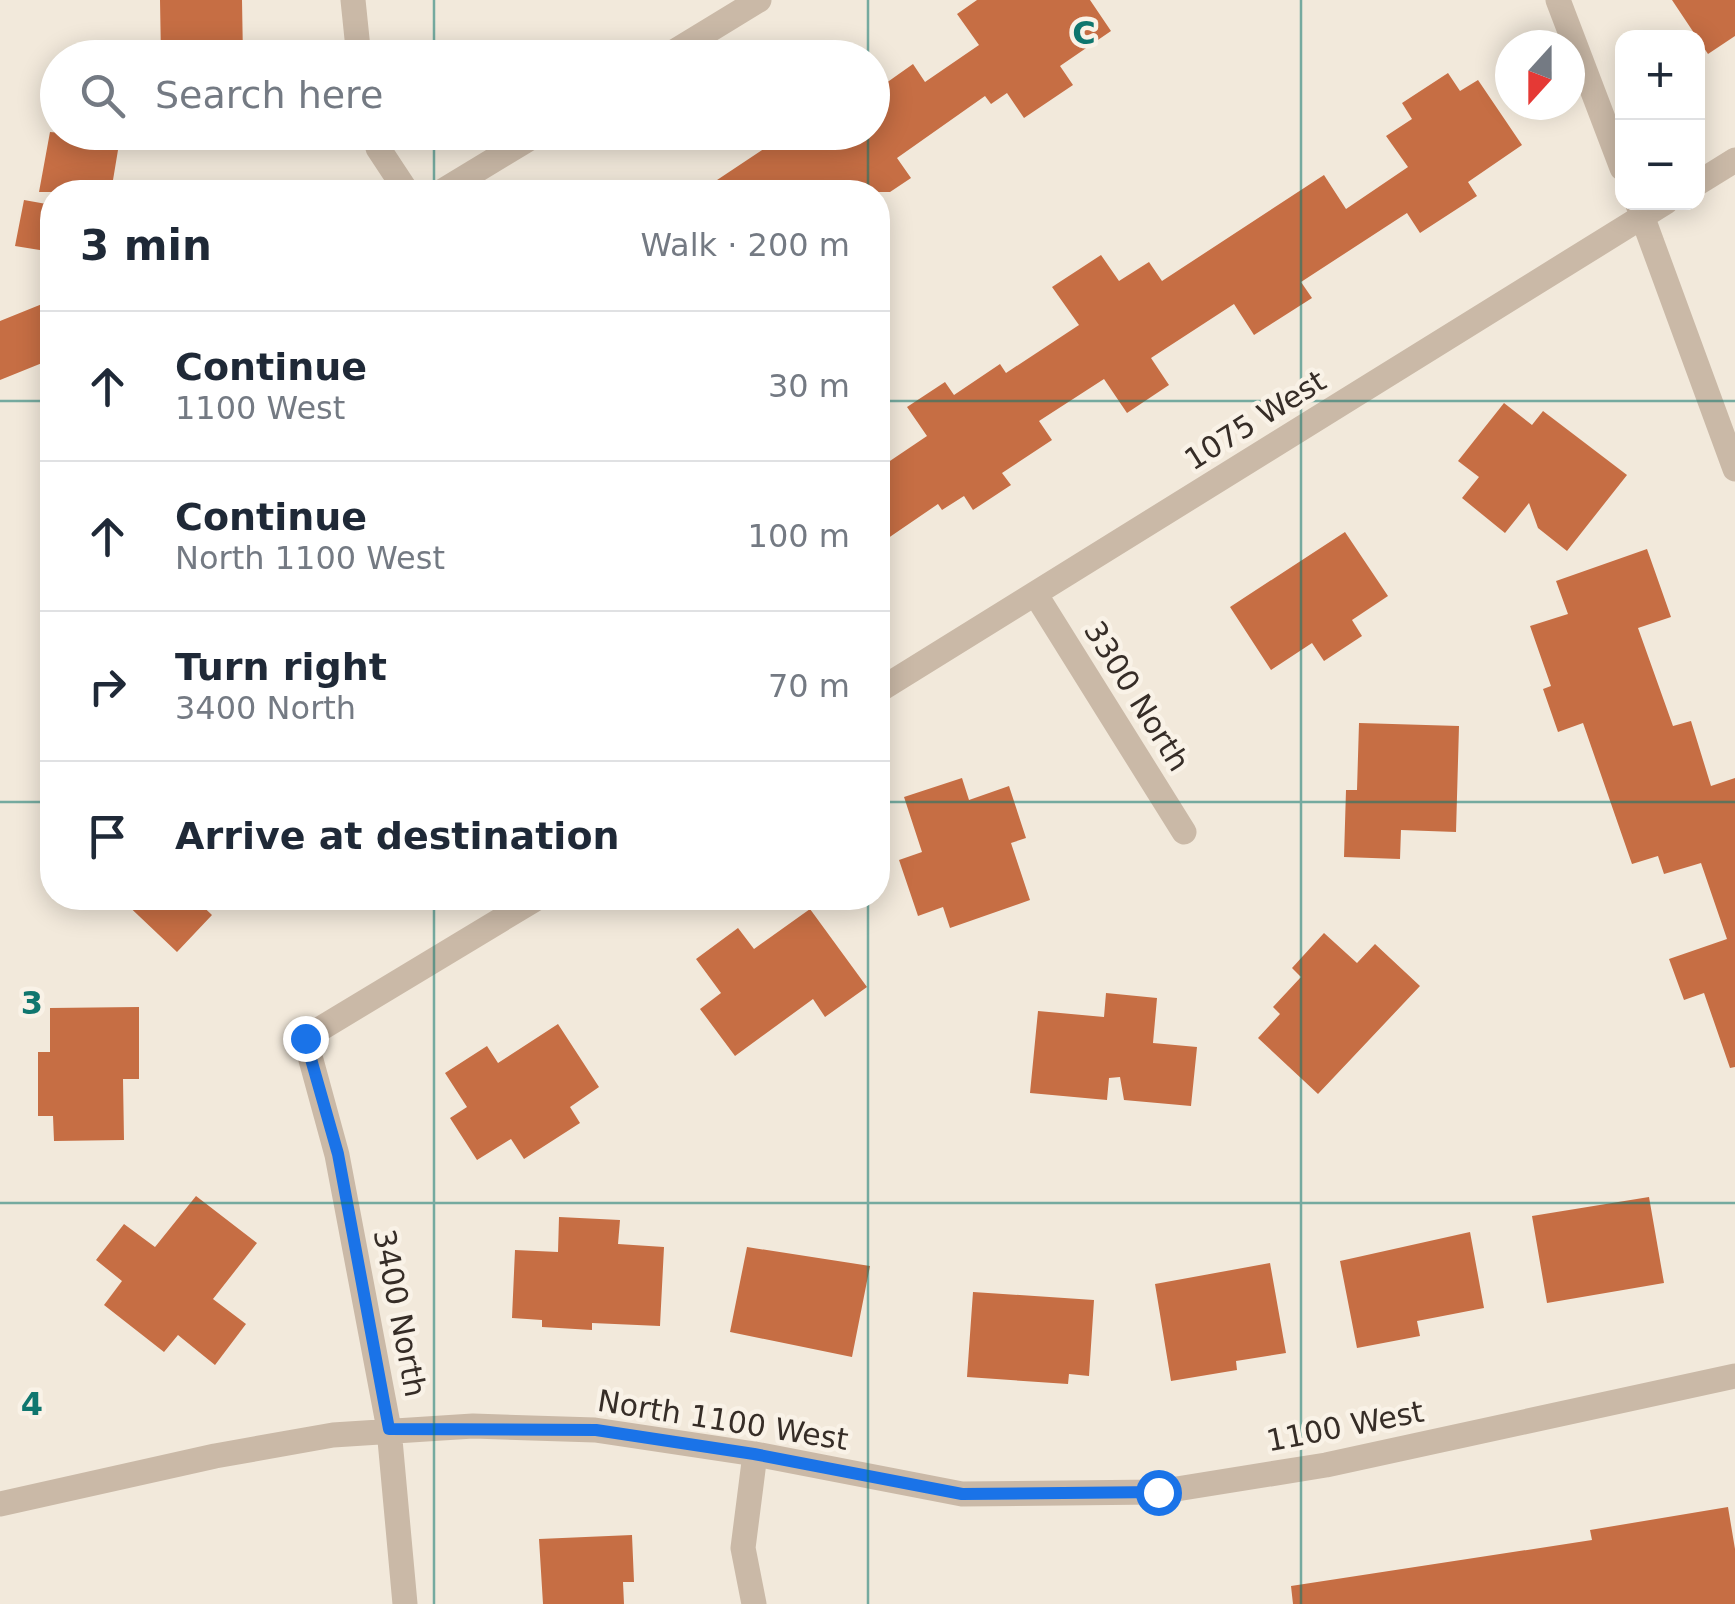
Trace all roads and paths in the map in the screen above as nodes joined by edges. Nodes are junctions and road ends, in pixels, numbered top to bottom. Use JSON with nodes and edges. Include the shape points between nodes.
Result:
{"nodes":[{"id":1,"x":354,"y":0,"type":"edge"},
{"id":2,"x":758,"y":0,"type":"edge"},
{"id":3,"x":1558,"y":0,"type":"edge"},
{"id":4,"x":357,"y":40,"type":"edge"},
{"id":5,"x":693,"y":40,"type":"edge"},
{"id":6,"x":379,"y":150,"type":"edge"},
{"id":7,"x":511,"y":150,"type":"edge"},
{"id":8,"x":1615,"y":150,"type":"edge"},
{"id":9,"x":1735,"y":160,"type":"edge"},
{"id":10,"x":1705,"y":179,"type":"edge"},
{"id":11,"x":399,"y":180,"type":"edge"},
{"id":12,"x":462,"y":180,"type":"edge"},
{"id":13,"x":1639,"y":210,"type":"edge"},
{"id":14,"x":1735,"y":469,"type":"edge"},
{"id":15,"x":1036,"y":596,"type":"junction"},
{"id":16,"x":890,"y":684,"type":"edge"},
{"id":17,"x":1184,"y":832,"type":"dead end"},
{"id":18,"x":517,"y":910,"type":"edge"},
{"id":19,"x":1735,"y":1376,"type":"edge"},
{"id":20,"x":389,"y":1429,"type":"junction"},
{"id":21,"x":754,"y":1454,"type":"junction"},
{"id":22,"x":962,"y":1494,"type":"joint"},
{"id":23,"x":0,"y":1504,"type":"edge"},
{"id":24,"x":405,"y":1604,"type":"edge"},
{"id":25,"x":754,"y":1604,"type":"edge"}],
"edges":[{"from":1,"to":4,"type":"street"},
{"from":2,"to":5,"type":"street"},
{"from":3,"to":8,"type":"street"},
{"from":6,"to":11,"type":"street"},
{"from":7,"to":12,"type":"street"},
{"from":9,"to":10,"type":"street"},
{"from":13,"to":14,"type":"street"},
{"from":13,"to":15,"type":"street","name":"1075 West"},
{"from":15,"to":16,"type":"street","name":"1075 West"},
{"from":15,"to":17,"type":"street","name":"3300 North"},
{"from":18,"to":20,"type":"street","name":"3400 North","via":[[305,1038],[338,1154]]},
{"from":19,"to":22,"type":"street","name":"1100 West","via":[[1326,1465],[1158,1492]]},
{"from":20,"to":21,"type":"street","name":"North 1100 West","via":[[596,1430]]},
{"from":20,"to":23,"type":"street","name":"North 1100 West","via":[[215,1456]]},
{"from":20,"to":24,"type":"street","name":"3400 North"},
{"from":21,"to":22,"type":"street","name":"North 1100 West"},
{"from":21,"to":25,"type":"street","via":[[743,1548]]}]}
